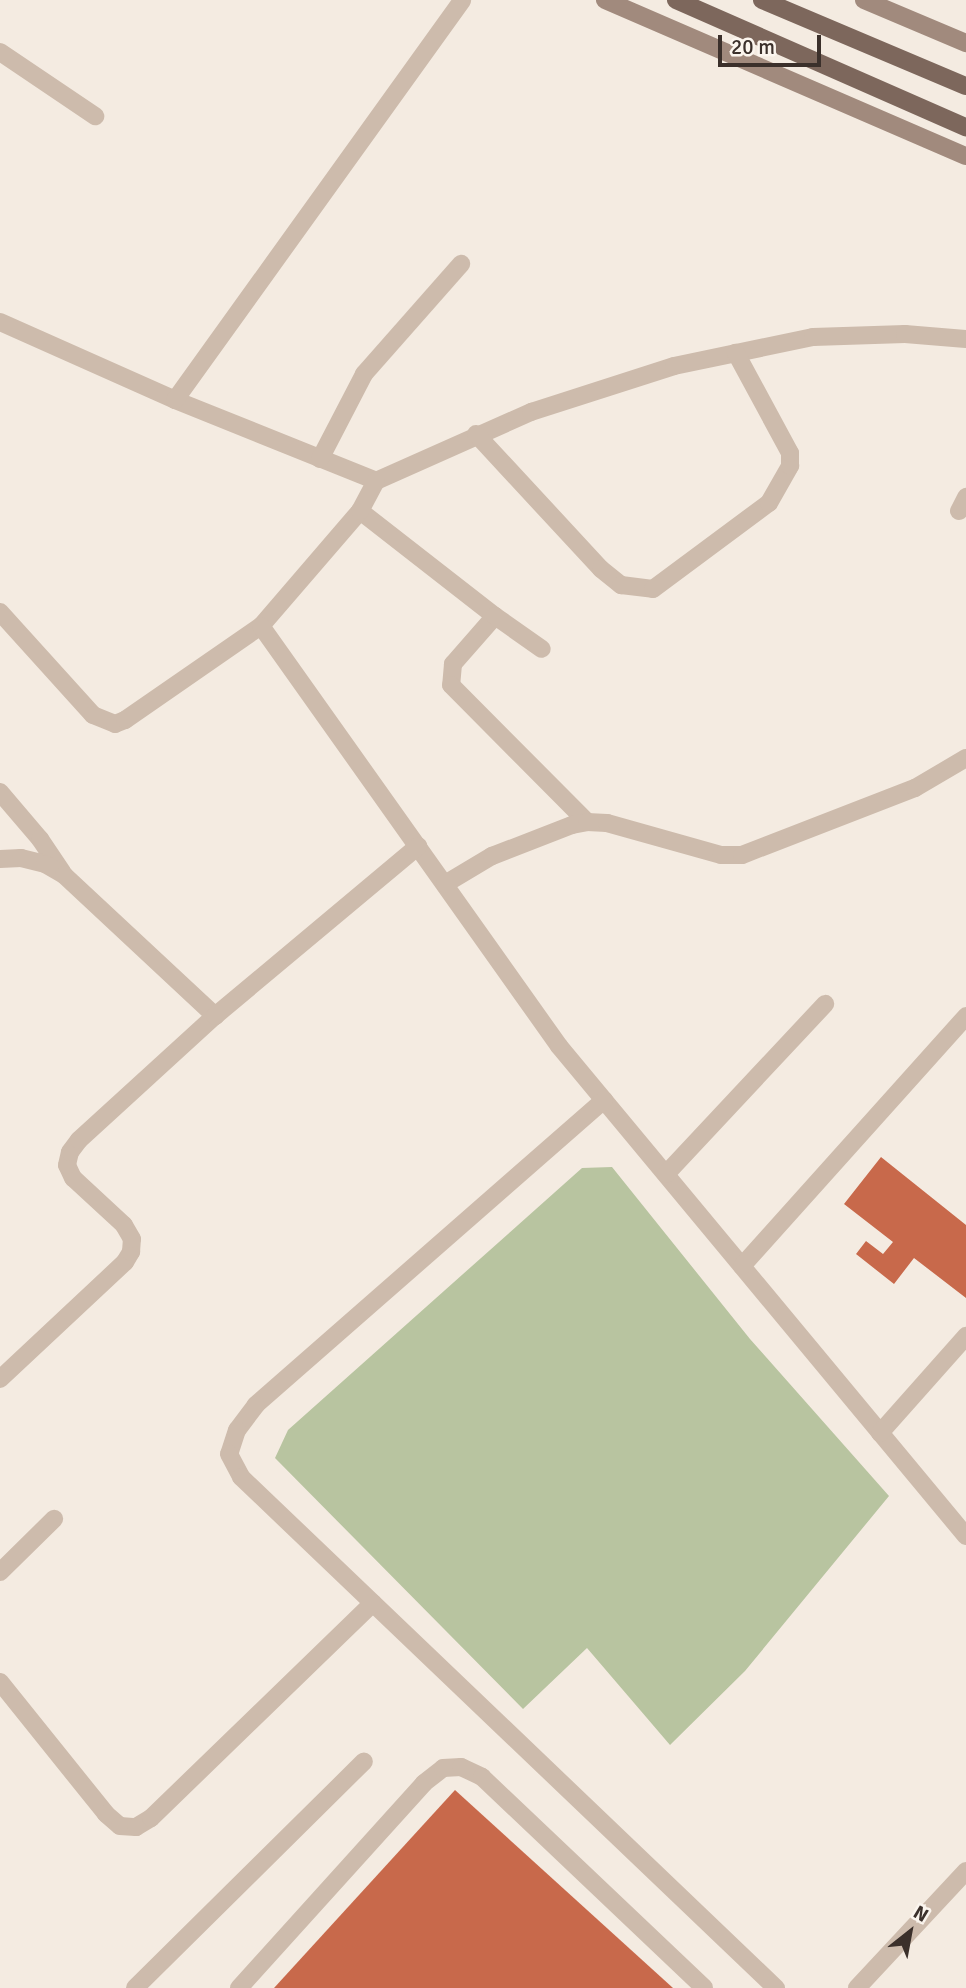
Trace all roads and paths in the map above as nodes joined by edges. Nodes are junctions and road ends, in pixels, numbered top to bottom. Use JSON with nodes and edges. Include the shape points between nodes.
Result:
{"nodes":[{"id":1,"x":462,"y":0,"type":"edge"},
{"id":2,"x":605,"y":0,"type":"edge"},
{"id":3,"x":676,"y":0,"type":"edge"},
{"id":4,"x":762,"y":0,"type":"edge"},
{"id":5,"x":864,"y":0,"type":"edge"},
{"id":6,"x":966,"y":43,"type":"edge"},
{"id":7,"x":0,"y":52,"type":"edge"},
{"id":8,"x":966,"y":86,"type":"edge"},
{"id":9,"x":95,"y":116,"type":"dead end"},
{"id":10,"x":966,"y":127,"type":"edge"},
{"id":11,"x":966,"y":156,"type":"edge"},
{"id":12,"x":461,"y":264,"type":"dead end"},
{"id":13,"x":0,"y":322,"type":"edge"},
{"id":14,"x":966,"y":339,"type":"edge"},
{"id":15,"x":736,"y":353,"type":"junction"},
{"id":16,"x":175,"y":400,"type":"junction"},
{"id":17,"x":476,"y":434,"type":"junction"},
{"id":18,"x":320,"y":459,"type":"junction"},
{"id":19,"x":376,"y":481,"type":"junction"},
{"id":20,"x":360,"y":511,"type":"junction"},
{"id":21,"x":0,"y":612,"type":"edge"},
{"id":22,"x":495,"y":616,"type":"junction"},
{"id":23,"x":261,"y":626,"type":"junction"},
{"id":24,"x":542,"y":649,"type":"dead end"},
{"id":25,"x":966,"y":758,"type":"edge"},
{"id":26,"x":0,"y":792,"type":"edge"},
{"id":27,"x":587,"y":822,"type":"junction"},
{"id":28,"x":418,"y":846,"type":"junction"},
{"id":29,"x":0,"y":859,"type":"edge"},
{"id":30,"x":64,"y":875,"type":"junction"},
{"id":31,"x":445,"y":884,"type":"junction"},
{"id":32,"x":825,"y":1004,"type":"dead end"},
{"id":33,"x":215,"y":1016,"type":"junction"},
{"id":34,"x":966,"y":1016,"type":"edge"},
{"id":35,"x":604,"y":1100,"type":"junction"},
{"id":36,"x":666,"y":1174,"type":"junction"},
{"id":37,"x":742,"y":1266,"type":"junction"},
{"id":38,"x":966,"y":1336,"type":"edge"},
{"id":39,"x":0,"y":1379,"type":"edge"},
{"id":40,"x":880,"y":1433,"type":"junction"},
{"id":41,"x":54,"y":1519,"type":"dead end"},
{"id":42,"x":966,"y":1536,"type":"edge"},
{"id":43,"x":0,"y":1572,"type":"edge"},
{"id":44,"x":373,"y":1603,"type":"junction"},
{"id":45,"x":0,"y":1682,"type":"edge"},
{"id":46,"x":364,"y":1761,"type":"dead end"},
{"id":47,"x":966,"y":1871,"type":"edge"},
{"id":48,"x":135,"y":1988,"type":"edge"},
{"id":49,"x":239,"y":1988,"type":"edge"},
{"id":50,"x":704,"y":1988,"type":"edge"},
{"id":51,"x":776,"y":1988,"type":"edge"},
{"id":52,"x":857,"y":1988,"type":"edge"}],
"edges":[{"from":1,"to":16,"type":"street"},
{"from":2,"to":11,"type":"street"},
{"from":3,"to":10,"type":"main road"},
{"from":4,"to":8,"type":"main road"},
{"from":5,"to":6,"type":"street"},
{"from":7,"to":9,"type":"street"},
{"from":12,"to":18,"type":"street","via":[[364,374]]},
{"from":13,"to":16,"type":"street"},
{"from":14,"to":15,"type":"street","via":[[860,334],[813,337]]},
{"from":15,"to":17,"type":"street","via":[[674,366]]},
{"from":15,"to":17,"type":"street","via":[[790,453],[790,466],[769,503],[653,589],[621,584],[601,569]]},
{"from":16,"to":18,"type":"street"},
{"from":17,"to":19,"type":"street"},
{"from":18,"to":19,"type":"street"},
{"from":19,"to":20,"type":"street"},
{"from":20,"to":22,"type":"street"},
{"from":20,"to":23,"type":"street"},
{"from":21,"to":23,"type":"street","via":[[93,715],[115,724]]},
{"from":22,"to":24,"type":"street"},
{"from":22,"to":27,"type":"street","via":[[453,664],[451,685]]},
{"from":23,"to":28,"type":"street"},
{"from":25,"to":27,"type":"street","via":[[915,788],[742,855],[721,855],[607,823]]},
{"from":26,"to":30,"type":"street"},
{"from":27,"to":31,"type":"street","via":[[492,856]]},
{"from":28,"to":31,"type":"street"},
{"from":28,"to":33,"type":"street"},
{"from":29,"to":30,"type":"street","via":[[45,864]]},
{"from":30,"to":33,"type":"street"},
{"from":31,"to":35,"type":"street","via":[[559,1046]]},
{"from":32,"to":36,"type":"street"},
{"from":33,"to":39,"type":"street","via":[[70,1152],[66,1165],[73,1178],[124,1225],[132,1239],[131,1252]]},
{"from":34,"to":37,"type":"street"},
{"from":35,"to":36,"type":"street"},
{"from":35,"to":44,"type":"street","via":[[256,1405],[237,1430],[229,1454],[241,1477]]},
{"from":36,"to":37,"type":"street"},
{"from":37,"to":40,"type":"street"},
{"from":38,"to":40,"type":"street"},
{"from":40,"to":42,"type":"street"},
{"from":41,"to":43,"type":"street"},
{"from":44,"to":45,"type":"street","via":[[151,1818],[135,1827],[120,1826],[106,1814]]},
{"from":44,"to":51,"type":"street"},
{"from":46,"to":48,"type":"street"},
{"from":47,"to":52,"type":"street"},
{"from":49,"to":50,"type":"street","via":[[424,1783],[443,1768],[461,1767],[482,1777]]}]}
